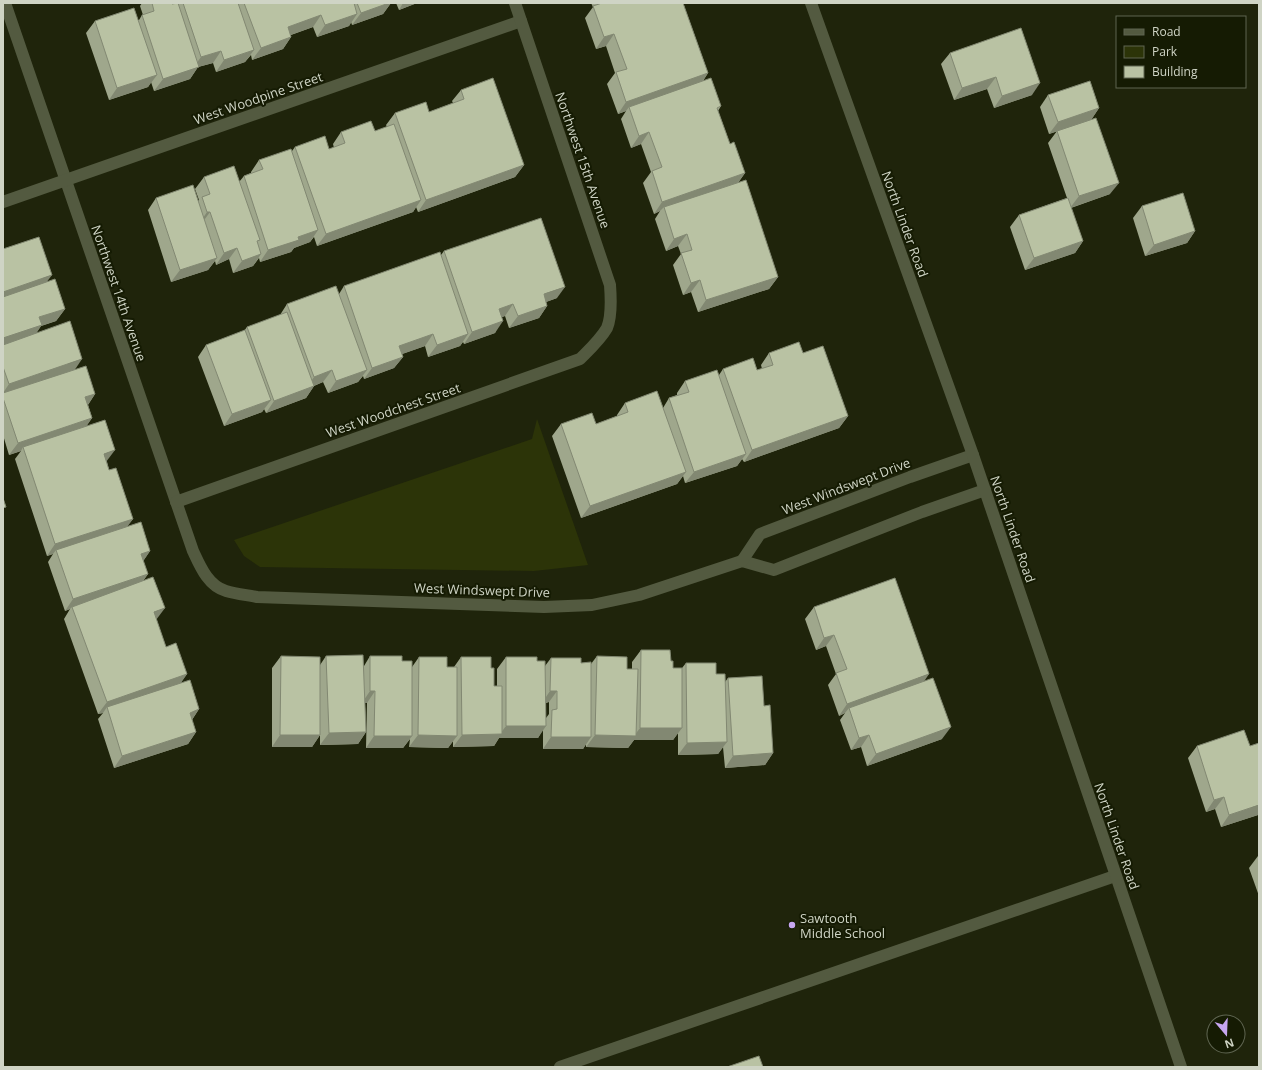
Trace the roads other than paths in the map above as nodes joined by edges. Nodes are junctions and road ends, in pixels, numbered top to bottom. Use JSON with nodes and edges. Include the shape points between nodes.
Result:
{"nodes":[{"id":1,"x":5,"y":3,"type":"edge"},
{"id":2,"x":515,"y":3,"type":"edge"},
{"id":3,"x":811,"y":3,"type":"edge"},
{"id":4,"x":521,"y":21,"type":"junction"},
{"id":5,"x":66,"y":180,"type":"junction"},
{"id":6,"x":3,"y":202,"type":"edge"},
{"id":7,"x":607,"y":327,"type":"joint"},
{"id":8,"x":973,"y":455,"type":"junction"},
{"id":9,"x":985,"y":490,"type":"junction"},
{"id":10,"x":176,"y":502,"type":"junction"},
{"id":11,"x":742,"y":561,"type":"junction"},
{"id":12,"x":216,"y":587,"type":"joint"},
{"id":13,"x":1115,"y":876,"type":"junction"},
{"id":14,"x":560,"y":1067,"type":"edge"},
{"id":15,"x":1181,"y":1067,"type":"edge"}],
"edges":[{"from":1,"to":5,"type":"street","name":"Northwest 14th Avenue"},
{"from":2,"to":4,"type":"street","name":"Northwest 15th Avenue"},
{"from":3,"to":8,"type":"street","name":"North Linder Road"},
{"from":4,"to":5,"type":"street","name":"West Woodpine Street"},
{"from":4,"to":7,"type":"street","name":"Northwest 15th Avenue","via":[[610,285],[611,305]]},
{"from":5,"to":6,"type":"street","name":"West Woodpine Street"},
{"from":5,"to":10,"type":"street","name":"Northwest 14th Avenue"},
{"from":7,"to":10,"type":"street","name":"West Woodchest Street","via":[[596,344],[580,358]]},
{"from":8,"to":9,"type":"street","name":"North Linder Road"},
{"from":8,"to":11,"type":"street","name":"West Windswept Drive","via":[[760,534]]},
{"from":9,"to":11,"type":"street","via":[[774,570]]},
{"from":9,"to":13,"type":"street","name":"North Linder Road"},
{"from":10,"to":12,"type":"street","name":"Northwest 14th Avenue","via":[[193,551],[203,571]]},
{"from":11,"to":12,"type":"street","name":"West Windswept Drive","via":[[639,595],[592,605],[544,607],[257,597]]},
{"from":13,"to":14,"type":"street"},
{"from":13,"to":15,"type":"street","name":"North Linder Road"}]}
